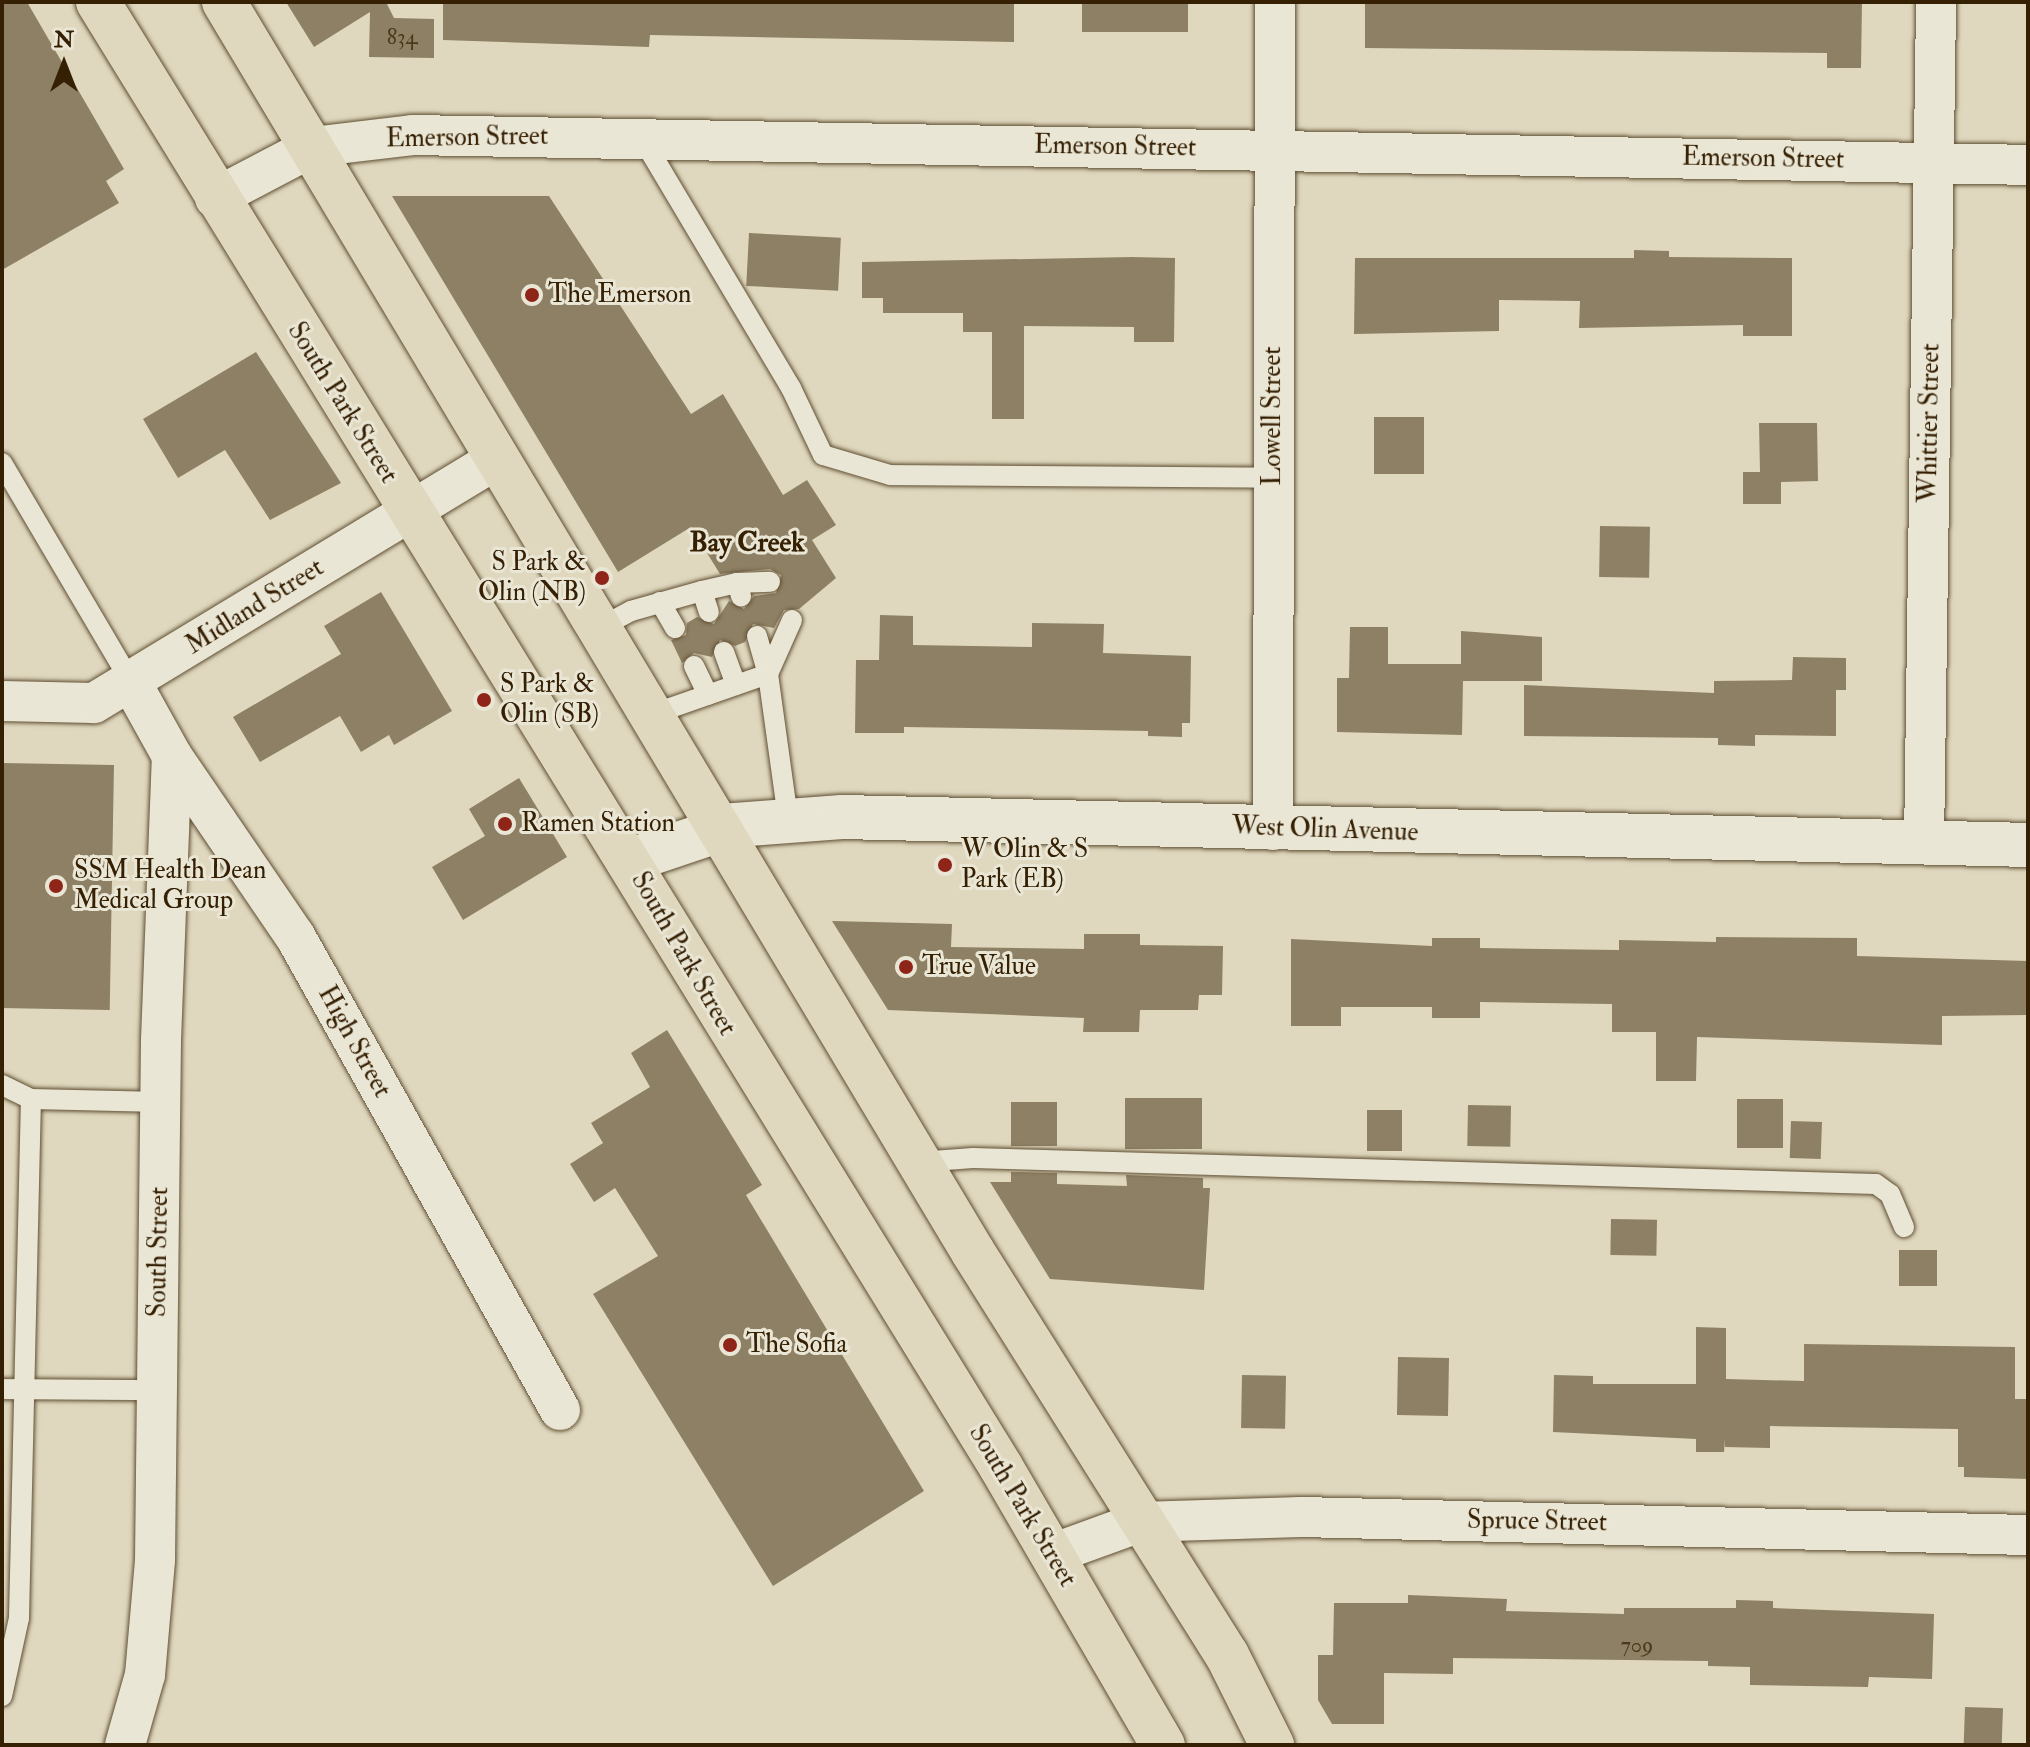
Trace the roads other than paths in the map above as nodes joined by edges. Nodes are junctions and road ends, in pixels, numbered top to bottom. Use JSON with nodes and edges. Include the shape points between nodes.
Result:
{"nodes":[{"id":1,"x":98,"y":2,"type":"edge"},
{"id":2,"x":224,"y":2,"type":"edge"},
{"id":3,"x":1275,"y":2,"type":"edge"},
{"id":4,"x":1936,"y":2,"type":"edge"},
{"id":5,"x":642,"y":138,"type":"junction"},
{"id":6,"x":312,"y":147,"type":"junction"},
{"id":7,"x":1272,"y":150,"type":"junction"},
{"id":8,"x":1934,"y":162,"type":"junction"},
{"id":9,"x":2028,"y":165,"type":"edge"},
{"id":10,"x":215,"y":198,"type":"junction"},
{"id":11,"x":494,"y":461,"type":"junction"},
{"id":12,"x":2,"y":463,"type":"edge"},
{"id":13,"x":1273,"y":478,"type":"junction"},
{"id":14,"x":410,"y":512,"type":"junction"},
{"id":15,"x":770,"y":582,"type":"dead end"},
{"id":16,"x":702,"y":591,"type":"junction"},
{"id":17,"x":660,"y":602,"type":"junction"},
{"id":18,"x":709,"y":612,"type":"dead end"},
{"id":19,"x":792,"y":620,"type":"dead end"},
{"id":20,"x":599,"y":628,"type":"junction"},
{"id":21,"x":675,"y":628,"type":"dead end"},
{"id":22,"x":757,"y":636,"type":"dead end"},
{"id":23,"x":724,"y":652,"type":"dead end"},
{"id":24,"x":694,"y":666,"type":"dead end"},
{"id":25,"x":768,"y":674,"type":"junction"},
{"id":26,"x":132,"y":684,"type":"junction"},
{"id":27,"x":736,"y":685,"type":"junction"},
{"id":28,"x":708,"y":695,"type":"junction"},
{"id":29,"x":2,"y":701,"type":"edge"},
{"id":30,"x":653,"y":714,"type":"junction"},
{"id":31,"x":172,"y":756,"type":"junction"},
{"id":32,"x":788,"y":818,"type":"junction"},
{"id":33,"x":724,"y":827,"type":"junction"},
{"id":34,"x":1273,"y":830,"type":"junction"},
{"id":35,"x":1924,"y":844,"type":"junction"},
{"id":36,"x":2028,"y":845,"type":"edge"},
{"id":37,"x":628,"y":861,"type":"junction"},
{"id":38,"x":2,"y":1085,"type":"edge"},
{"id":39,"x":31,"y":1099,"type":"junction"},
{"id":40,"x":161,"y":1102,"type":"junction"},
{"id":41,"x":919,"y":1162,"type":"junction"},
{"id":42,"x":1904,"y":1227,"type":"dead end"},
{"id":43,"x":2,"y":1389,"type":"edge"},
{"id":44,"x":25,"y":1390,"type":"junction"},
{"id":45,"x":157,"y":1390,"type":"junction"},
{"id":46,"x":560,"y":1410,"type":"dead end"},
{"id":47,"x":1140,"y":1522,"type":"junction"},
{"id":48,"x":2028,"y":1535,"type":"edge"},
{"id":49,"x":1052,"y":1554,"type":"junction"},
{"id":50,"x":2,"y":1696,"type":"edge"},
{"id":51,"x":125,"y":1745,"type":"edge"},
{"id":52,"x":1163,"y":1745,"type":"edge"},
{"id":53,"x":1272,"y":1745,"type":"edge"}],
"edges":[{"from":1,"to":10,"type":"main road","name":"South Park Street"},
{"from":2,"to":6,"type":"main road"},
{"from":3,"to":7,"type":"street","name":"Lowell Street"},
{"from":4,"to":8,"type":"street","name":"Whittier Street"},
{"from":5,"to":6,"type":"street","name":"Emerson Street","via":[[412,135]]},
{"from":5,"to":7,"type":"street","name":"Emerson Street"},
{"from":5,"to":13,"type":"lane","via":[[791,388],[823,455],[890,475]]},
{"from":6,"to":10,"type":"street","name":"Emerson Street"},
{"from":6,"to":11,"type":"main road"},
{"from":7,"to":8,"type":"street","name":"Emerson Street"},
{"from":7,"to":13,"type":"street","name":"Lowell Street"},
{"from":8,"to":9,"type":"street","name":"Emerson Street"},
{"from":8,"to":35,"type":"street","name":"Whittier Street"},
{"from":10,"to":14,"type":"main road","name":"South Park Street"},
{"from":11,"to":14,"type":"street","name":"Midland Street"},
{"from":11,"to":20,"type":"main road"},
{"from":12,"to":26,"type":"lane"},
{"from":13,"to":34,"type":"street","name":"Lowell Street"},
{"from":14,"to":26,"type":"street","name":"Midland Street"},
{"from":14,"to":37,"type":"main road","name":"South Park Street"},
{"from":15,"to":16,"type":"lane"},
{"from":16,"to":17,"type":"lane"},
{"from":16,"to":18,"type":"lane"},
{"from":17,"to":20,"type":"lane"},
{"from":17,"to":21,"type":"lane"},
{"from":19,"to":25,"type":"lane"},
{"from":20,"to":30,"type":"main road"},
{"from":22,"to":25,"type":"lane"},
{"from":23,"to":27,"type":"lane"},
{"from":24,"to":28,"type":"lane"},
{"from":25,"to":27,"type":"lane"},
{"from":25,"to":32,"type":"lane"},
{"from":26,"to":29,"type":"street","name":"Midland Street","via":[[94,703]]},
{"from":26,"to":31,"type":"street","name":"High Street"},
{"from":27,"to":28,"type":"lane"},
{"from":28,"to":30,"type":"lane"},
{"from":30,"to":33,"type":"main road"},
{"from":31,"to":40,"type":"street","name":"South Street"},
{"from":31,"to":46,"type":"street","name":"High Street","via":[[295,936]]},
{"from":32,"to":33,"type":"street","name":"West Olin Avenue"},
{"from":32,"to":34,"type":"street","name":"West Olin Avenue"},
{"from":33,"to":37,"type":"street","name":"West Olin Avenue"},
{"from":33,"to":41,"type":"main road"},
{"from":34,"to":35,"type":"street","name":"West Olin Avenue"},
{"from":35,"to":36,"type":"street","name":"West Olin Avenue"},
{"from":37,"to":49,"type":"main road","name":"South Park Street"},
{"from":38,"to":39,"type":"lane"},
{"from":39,"to":40,"type":"lane"},
{"from":39,"to":44,"type":"lane"},
{"from":40,"to":45,"type":"street","name":"South Street"},
{"from":41,"to":42,"type":"lane","via":[[973,1158],[1876,1184],[1890,1194]]},
{"from":41,"to":47,"type":"main road"},
{"from":43,"to":44,"type":"lane"},
{"from":44,"to":45,"type":"lane"},
{"from":44,"to":50,"type":"lane","via":[[19,1618]]},
{"from":45,"to":51,"type":"street","name":"South Street","via":[[145,1675]]},
{"from":47,"to":48,"type":"street","name":"Spruce Street","via":[[1315,1517]]},
{"from":47,"to":49,"type":"street","name":"Spruce Street"},
{"from":47,"to":53,"type":"main road","via":[[1227,1655]]},
{"from":49,"to":52,"type":"main road","name":"South Park Street"}]}
